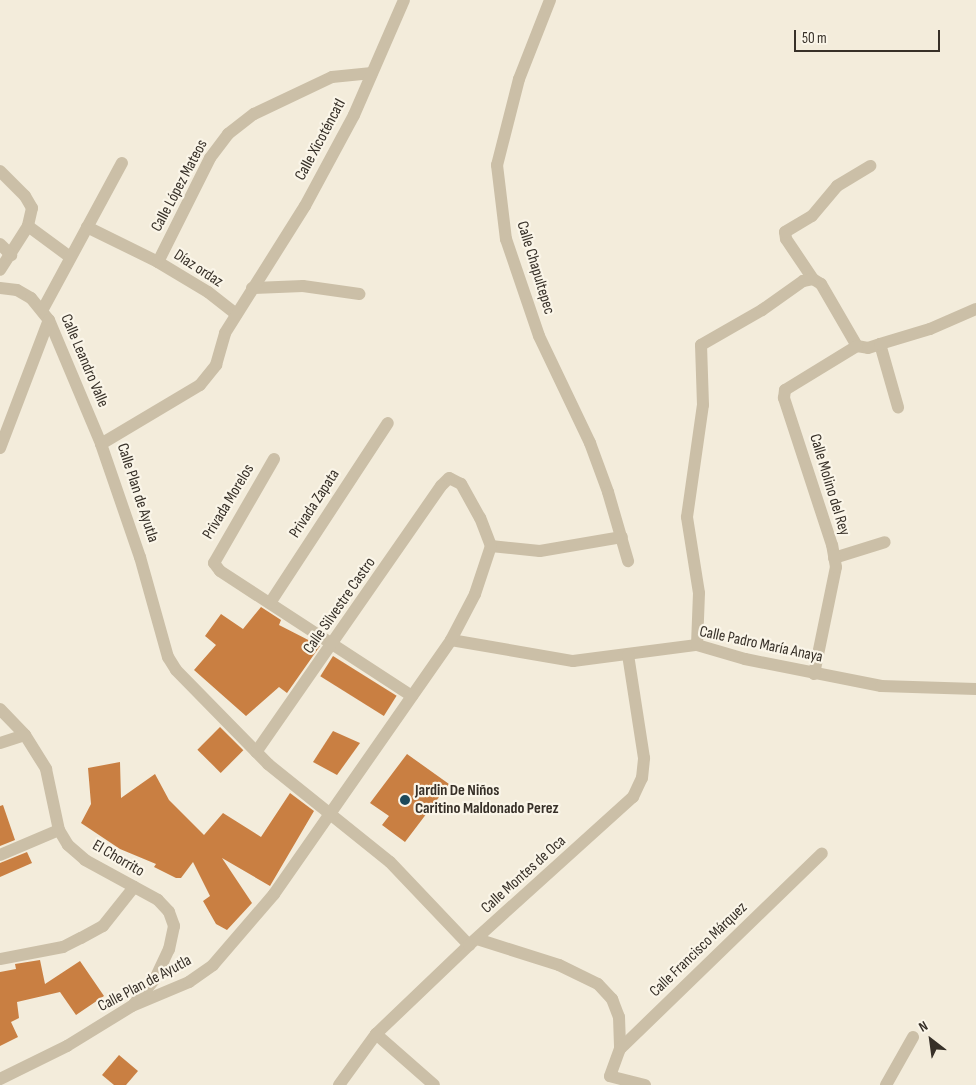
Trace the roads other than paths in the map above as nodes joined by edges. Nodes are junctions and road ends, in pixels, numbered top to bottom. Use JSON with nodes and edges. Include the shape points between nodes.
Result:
{"nodes":[{"id":1,"x":404,"y":0,"type":"edge"},
{"id":2,"x":550,"y":0,"type":"edge"},
{"id":3,"x":372,"y":73,"type":"junction"},
{"id":4,"x":122,"y":163,"type":"dead end"},
{"id":5,"x":870,"y":166,"type":"dead end"},
{"id":6,"x":0,"y":171,"type":"edge"},
{"id":7,"x":28,"y":226,"type":"junction"},
{"id":8,"x":87,"y":227,"type":"junction"},
{"id":9,"x":0,"y":244,"type":"edge"},
{"id":10,"x":11,"y":255,"type":"junction"},
{"id":11,"x":70,"y":257,"type":"junction"},
{"id":12,"x":158,"y":262,"type":"junction"},
{"id":13,"x":0,"y":270,"type":"edge"},
{"id":14,"x":813,"y":279,"type":"junction"},
{"id":15,"x":0,"y":288,"type":"edge"},
{"id":16,"x":252,"y":288,"type":"junction"},
{"id":17,"x":359,"y":294,"type":"dead end"},
{"id":18,"x":43,"y":309,"type":"junction"},
{"id":19,"x":976,"y":309,"type":"edge"},
{"id":20,"x":236,"y":314,"type":"junction"},
{"id":21,"x":49,"y":320,"type":"junction"},
{"id":22,"x":880,"y":344,"type":"junction"},
{"id":23,"x":857,"y":346,"type":"junction"},
{"id":24,"x":898,"y":407,"type":"dead end"},
{"id":25,"x":388,"y":423,"type":"dead end"},
{"id":26,"x":101,"y":444,"type":"junction"},
{"id":27,"x":0,"y":448,"type":"edge"},
{"id":28,"x":274,"y":459,"type":"dead end"},
{"id":29,"x":622,"y":537,"type":"junction"},
{"id":30,"x":885,"y":542,"type":"dead end"},
{"id":31,"x":491,"y":546,"type":"junction"},
{"id":32,"x":834,"y":558,"type":"junction"},
{"id":33,"x":628,"y":561,"type":"dead end"},
{"id":34,"x":270,"y":603,"type":"junction"},
{"id":35,"x":451,"y":640,"type":"junction"},
{"id":36,"x":698,"y":645,"type":"junction"},
{"id":37,"x":333,"y":646,"type":"junction"},
{"id":38,"x":628,"y":655,"type":"junction"},
{"id":39,"x":814,"y":674,"type":"junction"},
{"id":40,"x":976,"y":689,"type":"edge"},
{"id":41,"x":412,"y":696,"type":"junction"},
{"id":42,"x":0,"y":709,"type":"edge"},
{"id":43,"x":25,"y":735,"type":"junction"},
{"id":44,"x":0,"y":743,"type":"edge"},
{"id":45,"x":256,"y":752,"type":"junction"},
{"id":46,"x":331,"y":812,"type":"junction"},
{"id":47,"x":59,"y":830,"type":"junction"},
{"id":48,"x":822,"y":853,"type":"dead end"},
{"id":49,"x":0,"y":854,"type":"edge"},
{"id":50,"x":134,"y":887,"type":"junction"},
{"id":51,"x":473,"y":942,"type":"junction"},
{"id":52,"x":0,"y":959,"type":"edge"},
{"id":53,"x":132,"y":1006,"type":"junction"},
{"id":54,"x":376,"y":1034,"type":"junction"},
{"id":55,"x":914,"y":1037,"type":"dead end"},
{"id":56,"x":620,"y":1049,"type":"junction"},
{"id":57,"x":0,"y":1079,"type":"edge"},
{"id":58,"x":339,"y":1085,"type":"edge"},
{"id":59,"x":434,"y":1085,"type":"edge"},
{"id":60,"x":645,"y":1085,"type":"edge"},
{"id":61,"x":886,"y":1085,"type":"edge"}],
"edges":[{"from":1,"to":3,"type":"street","name":"Calle Xicoténcatl"},
{"from":2,"to":29,"type":"street","name":"Calle Chapultepec","via":[[519,79],[497,164],[505,230],[539,336],[590,443]]},
{"from":3,"to":12,"type":"street","name":"Calle López Mateos","via":[[332,77],[254,114],[228,134],[210,158]]},
{"from":3,"to":16,"type":"street","name":"Calle Xicoténcatl","via":[[354,116],[305,206]]},
{"from":4,"to":8,"type":"street"},
{"from":5,"to":14,"type":"street","via":[[837,186],[812,216],[785,232],[786,239]]},
{"from":6,"to":7,"type":"street","via":[[26,196],[32,208]]},
{"from":7,"to":10,"type":"street"},
{"from":7,"to":11,"type":"street"},
{"from":8,"to":11,"type":"street"},
{"from":8,"to":12,"type":"street","name":"Díaz ordaz"},
{"from":9,"to":10,"type":"street"},
{"from":10,"to":13,"type":"street"},
{"from":11,"to":18,"type":"street"},
{"from":12,"to":20,"type":"street","name":"Díaz ordaz","via":[[208,292]]},
{"from":14,"to":23,"type":"street","via":[[821,284]]},
{"from":14,"to":36,"type":"street","via":[[803,281],[762,310],[701,345],[703,405],[687,517],[700,593]]},
{"from":15,"to":18,"type":"street","name":"Calle Leandro Valle","via":[[17,290]]},
{"from":16,"to":17,"type":"street","via":[[303,286]]},
{"from":16,"to":20,"type":"street","name":"Calle Plan de Ayutla"},
{"from":18,"to":21,"type":"street","name":"Calle Leandro Valle"},
{"from":19,"to":22,"type":"street","via":[[930,329]]},
{"from":20,"to":26,"type":"street","name":"Calle Plan de Ayutla","via":[[225,333],[216,365],[200,385]]},
{"from":21,"to":26,"type":"street","name":"Calle Leandro Valle"},
{"from":21,"to":27,"type":"street"},
{"from":22,"to":23,"type":"street","via":[[868,348]]},
{"from":22,"to":24,"type":"street"},
{"from":23,"to":32,"type":"street","name":"Calle Molino del Rey","via":[[785,390],[784,398]]},
{"from":25,"to":34,"type":"street","name":"Privada Zapata"},
{"from":26,"to":45,"type":"street","name":"Calle Plan de Ayutla","via":[[140,557],[168,657],[176,670]]},
{"from":28,"to":34,"type":"street","name":"Privada Morelos","via":[[214,563],[220,571]]},
{"from":29,"to":31,"type":"street","via":[[540,551]]},
{"from":29,"to":33,"type":"street","name":"Calle Chapultepec"},
{"from":30,"to":32,"type":"street"},
{"from":31,"to":35,"type":"street","name":"Calle Plan de Ayutla","via":[[475,594]]},
{"from":31,"to":37,"type":"street","name":"Calle Silvestre Castro","via":[[461,484],[450,478],[441,486]]},
{"from":32,"to":39,"type":"street","name":"Calle Molino del Rey","via":[[832,596]]},
{"from":34,"to":37,"type":"street"},
{"from":35,"to":38,"type":"street","name":"Calle Padro María Anaya","via":[[573,662]]},
{"from":35,"to":41,"type":"street","name":"Calle Plan de Ayutla"},
{"from":36,"to":38,"type":"street","name":"Calle Padro María Anaya"},
{"from":36,"to":39,"type":"street","name":"Calle Padro María Anaya"},
{"from":37,"to":41,"type":"street"},
{"from":37,"to":45,"type":"street","name":"Calle Silvestre Castro"},
{"from":38,"to":51,"type":"street","name":"Calle Montes de Oca","via":[[644,758],[642,778],[633,797]]},
{"from":39,"to":40,"type":"street","name":"Calle Padro María Anaya","via":[[881,686]]},
{"from":41,"to":46,"type":"street","name":"Calle Plan de Ayutla"},
{"from":42,"to":43,"type":"street","name":"El Chorrito"},
{"from":43,"to":44,"type":"street"},
{"from":43,"to":47,"type":"street","name":"El Chorrito","via":[[46,769]]},
{"from":45,"to":46,"type":"street","name":"Calle Plan de Ayutla"},
{"from":46,"to":51,"type":"street","name":"Calle Plan de Ayutla","via":[[390,862]]},
{"from":46,"to":53,"type":"street","name":"Calle Plan de Ayutla","via":[[274,894],[213,964],[189,982]]},
{"from":47,"to":49,"type":"street"},
{"from":47,"to":50,"type":"street","name":"El Chorrito","via":[[68,846],[84,860]]},
{"from":48,"to":56,"type":"street","name":"Calle Francisco Márquez"},
{"from":50,"to":52,"type":"street","via":[[103,926],[81,938],[63,946]]},
{"from":50,"to":53,"type":"street","name":"El Chorrito","via":[[158,900],[169,912],[174,926],[169,949],[155,979]]},
{"from":51,"to":54,"type":"street","name":"Calle Montes de Oca"},
{"from":51,"to":56,"type":"street","name":"Calle Plan de Ayutla","via":[[566,968],[598,984],[612,999],[619,1017]]},
{"from":53,"to":57,"type":"street","name":"Calle Plan de Ayutla","via":[[67,1046]]},
{"from":54,"to":58,"type":"street","name":"Calle Montes de Oca"},
{"from":54,"to":59,"type":"street"},
{"from":55,"to":61,"type":"street"},
{"from":56,"to":60,"type":"street","name":"Calle Francisco Márquez","via":[[610,1076]]}]}
